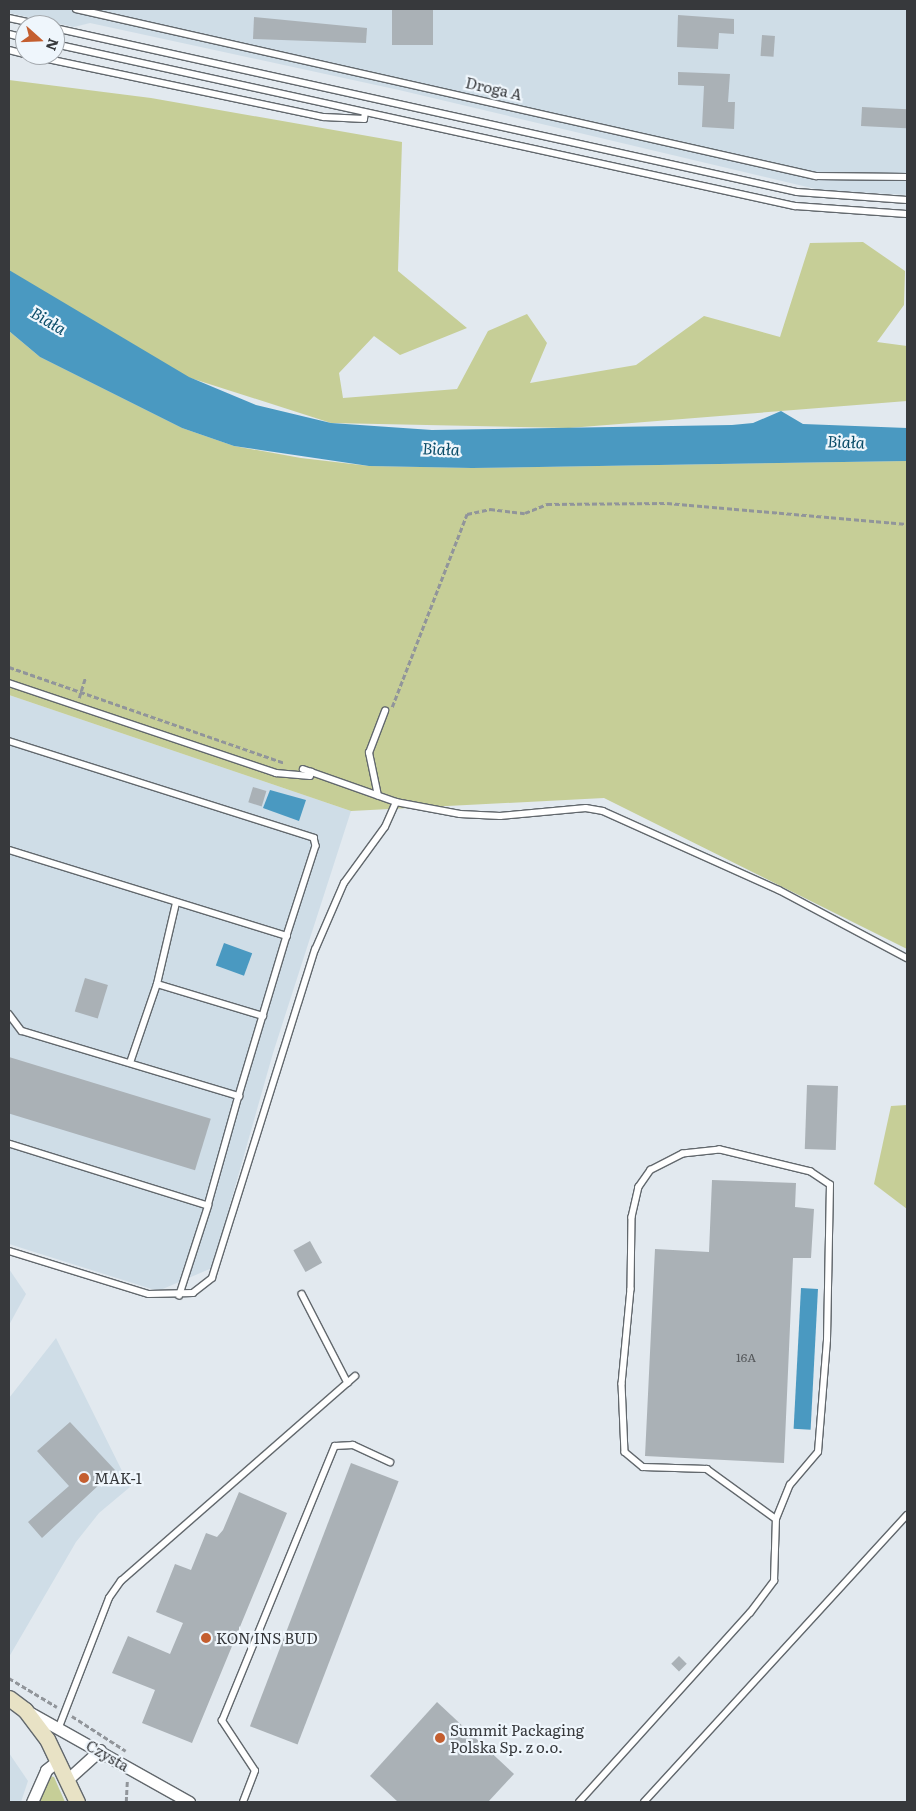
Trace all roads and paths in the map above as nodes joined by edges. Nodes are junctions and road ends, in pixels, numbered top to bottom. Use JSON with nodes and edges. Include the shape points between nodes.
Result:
{"nodes":[{"id":1,"x":76,"y":9,"type":"edge"},
{"id":2,"x":65,"y":30,"type":"edge"},
{"id":3,"x":65,"y":46,"type":"edge"},
{"id":4,"x":65,"y":63,"type":"edge"},
{"id":5,"x":365,"y":113,"type":"junction"},
{"id":6,"x":907,"y":177,"type":"edge"},
{"id":7,"x":907,"y":200,"type":"edge"},
{"id":8,"x":907,"y":214,"type":"edge"},
{"id":9,"x":907,"y":524,"type":"edge"},
{"id":10,"x":9,"y":667,"type":"edge"},
{"id":11,"x":85,"y":678,"type":"dead end"},
{"id":12,"x":9,"y":683,"type":"edge"},
{"id":13,"x":80,"y":694,"type":"junction"},
{"id":14,"x":385,"y":711,"type":"joint"},
{"id":15,"x":9,"y":741,"type":"edge"},
{"id":16,"x":303,"y":769,"type":"joint"},
{"id":17,"x":311,"y":772,"type":"junction"},
{"id":18,"x":378,"y":796,"type":"junction"},
{"id":19,"x":396,"y":802,"type":"junction"},
{"id":20,"x":9,"y":850,"type":"edge"},
{"id":21,"x":176,"y":903,"type":"junction"},
{"id":22,"x":287,"y":936,"type":"junction"},
{"id":23,"x":907,"y":958,"type":"edge"},
{"id":24,"x":157,"y":984,"type":"junction"},
{"id":25,"x":9,"y":1014,"type":"edge"},
{"id":26,"x":264,"y":1016,"type":"junction"},
{"id":27,"x":130,"y":1063,"type":"junction"},
{"id":28,"x":239,"y":1096,"type":"junction"},
{"id":29,"x":9,"y":1144,"type":"edge"},
{"id":30,"x":208,"y":1206,"type":"junction"},
{"id":31,"x":9,"y":1251,"type":"edge"},
{"id":32,"x":302,"y":1294,"type":"dead end"},
{"id":33,"x":179,"y":1296,"type":"junction"},
{"id":34,"x":355,"y":1376,"type":"dead end"},
{"id":35,"x":348,"y":1383,"type":"junction"},
{"id":36,"x":390,"y":1462,"type":"dead end"},
{"id":37,"x":907,"y":1515,"type":"edge"},
{"id":38,"x":776,"y":1519,"type":"junction"},
{"id":39,"x":9,"y":1698,"type":"edge"},
{"id":40,"x":25,"y":1710,"type":"junction"},
{"id":41,"x":59,"y":1726,"type":"junction"},
{"id":42,"x":100,"y":1750,"type":"junction"},
{"id":43,"x":58,"y":1760,"type":"junction"},
{"id":44,"x":127,"y":1772,"type":"dead end"},
{"id":45,"x":68,"y":1779,"type":"junction"},
{"id":46,"x":32,"y":1802,"type":"edge"},
{"id":47,"x":77,"y":1802,"type":"edge"},
{"id":48,"x":126,"y":1802,"type":"edge"},
{"id":49,"x":189,"y":1802,"type":"edge"},
{"id":50,"x":243,"y":1802,"type":"edge"},
{"id":51,"x":579,"y":1802,"type":"edge"},
{"id":52,"x":644,"y":1802,"type":"edge"}],
"edges":[{"from":1,"to":6,"type":"lane","name":"Droga A","via":[[816,176]]},
{"from":2,"to":7,"type":"lane","via":[[797,192]]},
{"from":3,"to":5,"type":"lane"},
{"from":4,"to":5,"type":"lane","via":[[324,117],[364,119]]},
{"from":5,"to":8,"type":"lane","via":[[795,206]]},
{"from":9,"to":14,"type":"path","via":[[659,503],[548,504],[525,513],[490,509],[467,514],[391,710]]},
{"from":10,"to":13,"type":"path"},
{"from":11,"to":13,"type":"path"},
{"from":12,"to":17,"type":"lane","via":[[276,773],[310,776]]},
{"from":13,"to":16,"type":"path"},
{"from":14,"to":18,"type":"lane","via":[[369,753]]},
{"from":15,"to":22,"type":"lane","via":[[314,838],[316,846]]},
{"from":16,"to":17,"type":"lane"},
{"from":17,"to":18,"type":"lane"},
{"from":18,"to":19,"type":"lane"},
{"from":19,"to":23,"type":"lane","via":[[460,814],[603,811],[779,890]]},
{"from":19,"to":33,"type":"lane","via":[[385,826],[344,883],[315,950],[221,1260],[212,1278],[193,1293]]},
{"from":20,"to":21,"type":"lane"},
{"from":21,"to":22,"type":"lane"},
{"from":21,"to":24,"type":"lane"},
{"from":22,"to":26,"type":"lane"},
{"from":24,"to":26,"type":"lane"},
{"from":24,"to":27,"type":"lane"},
{"from":25,"to":27,"type":"lane","via":[[22,1031]]},
{"from":26,"to":28,"type":"lane"},
{"from":27,"to":28,"type":"lane"},
{"from":28,"to":30,"type":"lane"},
{"from":29,"to":30,"type":"lane"},
{"from":30,"to":33,"type":"lane"},
{"from":31,"to":33,"type":"lane","via":[[149,1294]]},
{"from":32,"to":35,"type":"lane"},
{"from":34,"to":35,"type":"lane"},
{"from":35,"to":41,"type":"lane","via":[[120,1581],[109,1598]]},
{"from":36,"to":50,"type":"lane","via":[[353,1445],[335,1446],[222,1721],[255,1771]]},
{"from":37,"to":52,"type":"lane"},
{"from":38,"to":38,"type":"lane","via":[[790,1485],[818,1452],[826,1340],[830,1185],[811,1172],[720,1150],[683,1154],[651,1170],[639,1187],[632,1217],[632,1289],[622,1384],[625,1452],[643,1467],[707,1469]]},
{"from":38,"to":51,"type":"lane","via":[[774,1581],[750,1613]]},
{"from":39,"to":40,"type":"main road","name":"Czysta"},
{"from":40,"to":41,"type":"street","name":"Czysta"},
{"from":40,"to":43,"type":"main road","name":"Czysta"},
{"from":41,"to":42,"type":"street","name":"Czysta"},
{"from":42,"to":45,"type":"street"},
{"from":42,"to":49,"type":"street","name":"Czysta"},
{"from":43,"to":45,"type":"main road","name":"Czysta"},
{"from":43,"to":46,"type":"street","via":[[46,1770]]},
{"from":44,"to":48,"type":"path"},
{"from":45,"to":47,"type":"main road","name":"Czysta"}]}
